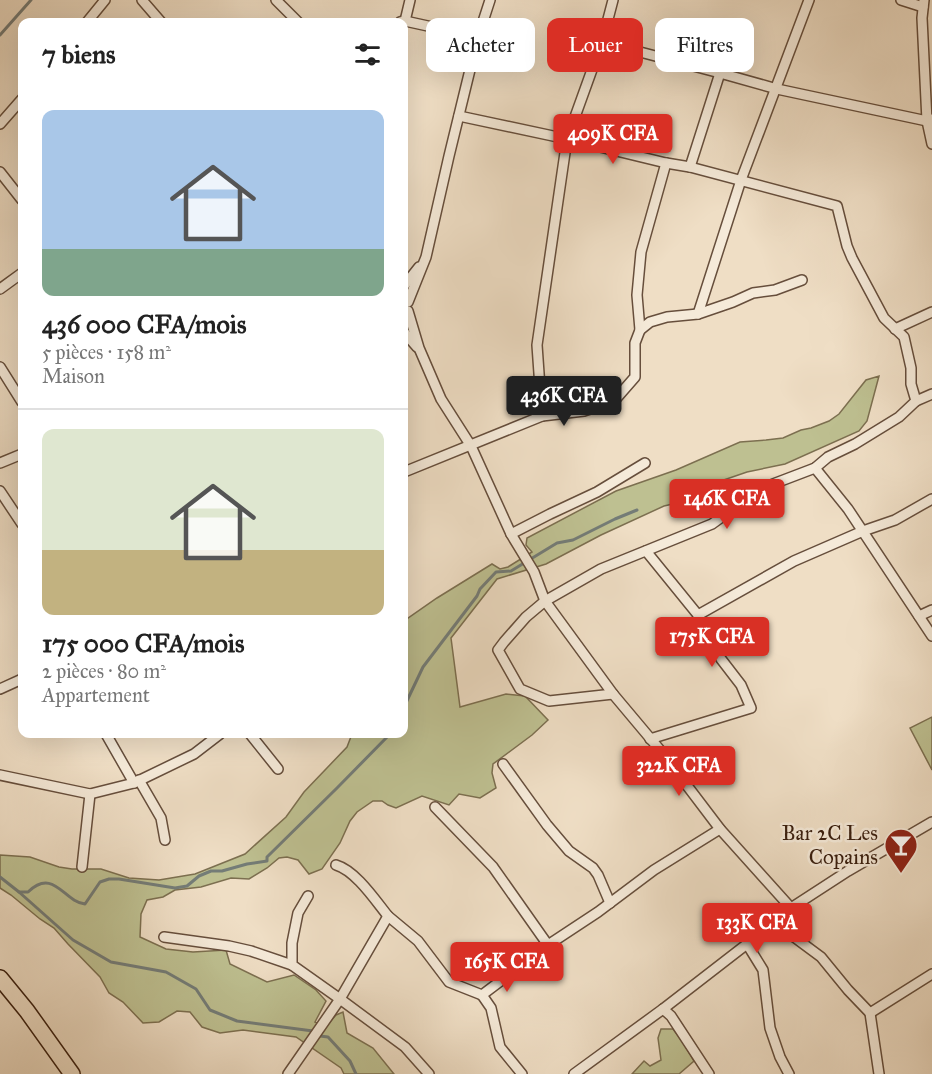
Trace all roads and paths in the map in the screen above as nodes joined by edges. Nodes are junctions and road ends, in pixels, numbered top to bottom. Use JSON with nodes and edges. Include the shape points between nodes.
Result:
{"nodes":[{"id":1,"x":105,"y":0,"type":"edge"},
{"id":2,"x":142,"y":0,"type":"edge"},
{"id":3,"x":276,"y":0,"type":"edge"},
{"id":4,"x":490,"y":0,"type":"edge"},
{"id":5,"x":613,"y":0,"type":"edge"},
{"id":6,"x":809,"y":0,"type":"edge"},
{"id":7,"x":901,"y":0,"type":"edge"},
{"id":8,"x":409,"y":1,"type":"edge"},
{"id":9,"x":924,"y":3,"type":"edge"},
{"id":10,"x":90,"y":18,"type":"edge"},
{"id":11,"x":158,"y":18,"type":"edge"},
{"id":12,"x":294,"y":18,"type":"edge"},
{"id":13,"x":404,"y":18,"type":"edge"},
{"id":14,"x":484,"y":18,"type":"edge"},
{"id":15,"x":608,"y":18,"type":"edge"},
{"id":16,"x":408,"y":23,"type":"edge"},
{"id":17,"x":426,"y":27,"type":"edge"},
{"id":18,"x":643,"y":53,"type":"edge"},
{"id":19,"x":470,"y":72,"type":"edge"},
{"id":20,"x":591,"y":72,"type":"edge"},
{"id":21,"x":720,"y":73,"type":"junction"},
{"id":22,"x":777,"y":89,"type":"junction"},
{"id":23,"x":18,"y":104,"type":"edge"},
{"id":24,"x":459,"y":116,"type":"junction"},
{"id":25,"x":929,"y":120,"type":"edge"},
{"id":26,"x":0,"y":124,"type":"edge"},
{"id":27,"x":567,"y":139,"type":"junction"},
{"id":28,"x":932,"y":144,"type":"edge"},
{"id":29,"x":666,"y":163,"type":"junction"},
{"id":30,"x":690,"y":167,"type":"junction"},
{"id":31,"x":0,"y":172,"type":"edge"},
{"id":32,"x":741,"y":180,"type":"junction"},
{"id":33,"x":18,"y":195,"type":"edge"},
{"id":34,"x":426,"y":258,"type":"junction"},
{"id":35,"x":18,"y":276,"type":"edge"},
{"id":36,"x":802,"y":280,"type":"dead end"},
{"id":37,"x":408,"y":281,"type":"edge"},
{"id":38,"x":0,"y":289,"type":"edge"},
{"id":39,"x":408,"y":302,"type":"edge"},
{"id":40,"x":932,"y":312,"type":"edge"},
{"id":41,"x":408,"y":313,"type":"edge"},
{"id":42,"x":698,"y":314,"type":"junction"},
{"id":43,"x":895,"y":329,"type":"junction"},
{"id":44,"x":640,"y":330,"type":"junction"},
{"id":45,"x":408,"y":336,"type":"edge"},
{"id":46,"x":419,"y":348,"type":"junction"},
{"id":47,"x":0,"y":367,"type":"edge"},
{"id":48,"x":932,"y":394,"type":"edge"},
{"id":49,"x":18,"y":396,"type":"edge"},
{"id":50,"x":916,"y":401,"type":"junction"},
{"id":51,"x":542,"y":416,"type":"junction"},
{"id":52,"x":471,"y":446,"type":"junction"},
{"id":53,"x":18,"y":456,"type":"edge"},
{"id":54,"x":0,"y":463,"type":"edge"},
{"id":55,"x":645,"y":463,"type":"dead end"},
{"id":56,"x":815,"y":468,"type":"junction"},
{"id":57,"x":408,"y":470,"type":"edge"},
{"id":58,"x":0,"y":491,"type":"edge"},
{"id":59,"x":932,"y":499,"type":"edge"},
{"id":60,"x":18,"y":518,"type":"edge"},
{"id":61,"x":863,"y":531,"type":"junction"},
{"id":62,"x":512,"y":534,"type":"junction"},
{"id":63,"x":646,"y":550,"type":"junction"},
{"id":64,"x":545,"y":601,"type":"junction"},
{"id":65,"x":932,"y":610,"type":"edge"},
{"id":66,"x":698,"y":615,"type":"junction"},
{"id":67,"x":919,"y":616,"type":"junction"},
{"id":68,"x":932,"y":636,"type":"edge"},
{"id":69,"x":18,"y":681,"type":"edge"},
{"id":70,"x":0,"y":689,"type":"edge"},
{"id":71,"x":613,"y":694,"type":"junction"},
{"id":72,"x":108,"y":738,"type":"edge"},
{"id":73,"x":215,"y":738,"type":"edge"},
{"id":74,"x":253,"y":738,"type":"edge"},
{"id":75,"x":650,"y":739,"type":"junction"},
{"id":76,"x":503,"y":764,"type":"dead end"},
{"id":77,"x":278,"y":769,"type":"dead end"},
{"id":78,"x":0,"y":775,"type":"edge"},
{"id":79,"x":136,"y":782,"type":"junction"},
{"id":80,"x":90,"y":794,"type":"junction"},
{"id":81,"x":435,"y":807,"type":"dead end"},
{"id":82,"x":932,"y":822,"type":"edge"},
{"id":83,"x":720,"y":829,"type":"junction"},
{"id":84,"x":165,"y":840,"type":"dead end"},
{"id":85,"x":336,"y":865,"type":"dead end"},
{"id":86,"x":82,"y":867,"type":"dead end"},
{"id":87,"x":308,"y":896,"type":"dead end"},
{"id":88,"x":610,"y":903,"type":"junction"},
{"id":89,"x":792,"y":908,"type":"junction"},
{"id":90,"x":388,"y":916,"type":"junction"},
{"id":91,"x":777,"y":921,"type":"junction"},
{"id":92,"x":164,"y":937,"type":"dead end"},
{"id":93,"x":747,"y":944,"type":"junction"},
{"id":94,"x":548,"y":945,"type":"junction"},
{"id":95,"x":292,"y":965,"type":"junction"},
{"id":96,"x":932,"y":975,"type":"edge"},
{"id":97,"x":0,"y":978,"type":"edge"},
{"id":98,"x":482,"y":995,"type":"junction"},
{"id":99,"x":340,"y":999,"type":"junction"},
{"id":100,"x":663,"y":1009,"type":"junction"},
{"id":101,"x":870,"y":1013,"type":"junction"},
{"id":102,"x":290,"y":1073,"type":"edge"},
{"id":103,"x":72,"y":1074,"type":"edge"},
{"id":104,"x":429,"y":1074,"type":"edge"},
{"id":105,"x":522,"y":1074,"type":"edge"},
{"id":106,"x":574,"y":1074,"type":"edge"},
{"id":107,"x":708,"y":1074,"type":"edge"},
{"id":108,"x":789,"y":1074,"type":"edge"},
{"id":109,"x":879,"y":1074,"type":"edge"}],
"edges":[{"from":1,"to":10,"type":"street"},
{"from":2,"to":11,"type":"street"},
{"from":3,"to":12,"type":"street"},
{"from":4,"to":14,"type":"street"},
{"from":5,"to":15,"type":"street"},
{"from":6,"to":22,"type":"street"},
{"from":7,"to":9,"type":"street"},
{"from":8,"to":13,"type":"street"},
{"from":9,"to":25,"type":"street"},
{"from":16,"to":17,"type":"street"},
{"from":18,"to":21,"type":"street"},
{"from":19,"to":24,"type":"street"},
{"from":20,"to":27,"type":"street"},
{"from":21,"to":22,"type":"street"},
{"from":21,"to":30,"type":"street"},
{"from":22,"to":25,"type":"street"},
{"from":22,"to":32,"type":"street"},
{"from":23,"to":26,"type":"street"},
{"from":24,"to":27,"type":"street"},
{"from":24,"to":34,"type":"street"},
{"from":25,"to":28,"type":"street"},
{"from":27,"to":29,"type":"street"},
{"from":27,"to":51,"type":"street","via":[[537,345]]},
{"from":29,"to":30,"type":"street"},
{"from":29,"to":44,"type":"street","via":[[641,252],[637,295]]},
{"from":30,"to":32,"type":"street"},
{"from":31,"to":33,"type":"street"},
{"from":32,"to":42,"type":"street"},
{"from":32,"to":43,"type":"street","via":[[837,206],[852,258],[884,318]]},
{"from":34,"to":37,"type":"street"},
{"from":34,"to":39,"type":"street"},
{"from":35,"to":38,"type":"street"},
{"from":36,"to":42,"type":"street"},
{"from":40,"to":43,"type":"street"},
{"from":41,"to":46,"type":"street"},
{"from":42,"to":44,"type":"street","via":[[667,317]]},
{"from":43,"to":50,"type":"street","via":[[904,337]]},
{"from":44,"to":51,"type":"street","via":[[635,343],[635,377],[614,401],[584,411]]},
{"from":45,"to":46,"type":"street"},
{"from":46,"to":52,"type":"street","via":[[441,399]]},
{"from":47,"to":49,"type":"street"},
{"from":48,"to":50,"type":"street"},
{"from":50,"to":56,"type":"street","via":[[899,417]]},
{"from":51,"to":52,"type":"street"},
{"from":52,"to":57,"type":"street"},
{"from":52,"to":62,"type":"street"},
{"from":53,"to":54,"type":"street"},
{"from":55,"to":62,"type":"street"},
{"from":56,"to":61,"type":"street"},
{"from":56,"to":63,"type":"street","via":[[752,495],[712,524]]},
{"from":58,"to":60,"type":"street"},
{"from":59,"to":61,"type":"street","via":[[895,520]]},
{"from":61,"to":66,"type":"street","via":[[794,561]]},
{"from":61,"to":67,"type":"street"},
{"from":62,"to":64,"type":"street"},
{"from":63,"to":64,"type":"street","via":[[601,569]]},
{"from":63,"to":66,"type":"street"},
{"from":64,"to":71,"type":"street"},
{"from":64,"to":71,"type":"street","via":[[498,650],[520,689],[549,701]]},
{"from":65,"to":67,"type":"street"},
{"from":66,"to":75,"type":"street","via":[[751,708]]},
{"from":67,"to":68,"type":"street"},
{"from":69,"to":70,"type":"street"},
{"from":71,"to":75,"type":"street"},
{"from":72,"to":79,"type":"street"},
{"from":73,"to":79,"type":"street","via":[[194,753]]},
{"from":74,"to":77,"type":"street"},
{"from":75,"to":83,"type":"street"},
{"from":76,"to":88,"type":"street","via":[[569,851],[598,874]]},
{"from":78,"to":80,"type":"street"},
{"from":79,"to":80,"type":"street"},
{"from":79,"to":84,"type":"street","via":[[162,818]]},
{"from":80,"to":86,"type":"street"},
{"from":81,"to":94,"type":"street","via":[[493,867]]},
{"from":82,"to":89,"type":"street","via":[[848,870]]},
{"from":83,"to":88,"type":"street"},
{"from":83,"to":89,"type":"street"},
{"from":85,"to":90,"type":"street","via":[[361,884]]},
{"from":87,"to":95,"type":"street","via":[[298,913]]},
{"from":88,"to":94,"type":"street"},
{"from":89,"to":91,"type":"street"},
{"from":90,"to":98,"type":"street","via":[[418,941],[449,982]]},
{"from":90,"to":99,"type":"street"},
{"from":91,"to":93,"type":"street"},
{"from":91,"to":101,"type":"street","via":[[821,957]]},
{"from":92,"to":95,"type":"street","via":[[229,946]]},
{"from":93,"to":100,"type":"street"},
{"from":93,"to":108,"type":"street","via":[[764,970],[770,1028]]},
{"from":94,"to":98,"type":"street"},
{"from":95,"to":99,"type":"street"},
{"from":96,"to":101,"type":"street"},
{"from":97,"to":103,"type":"main road"},
{"from":98,"to":105,"type":"street","via":[[491,1008],[500,1047]]},
{"from":99,"to":102,"type":"street"},
{"from":99,"to":104,"type":"street","via":[[405,1047]]},
{"from":100,"to":106,"type":"street"},
{"from":100,"to":107,"type":"street"},
{"from":101,"to":109,"type":"street"}]}
